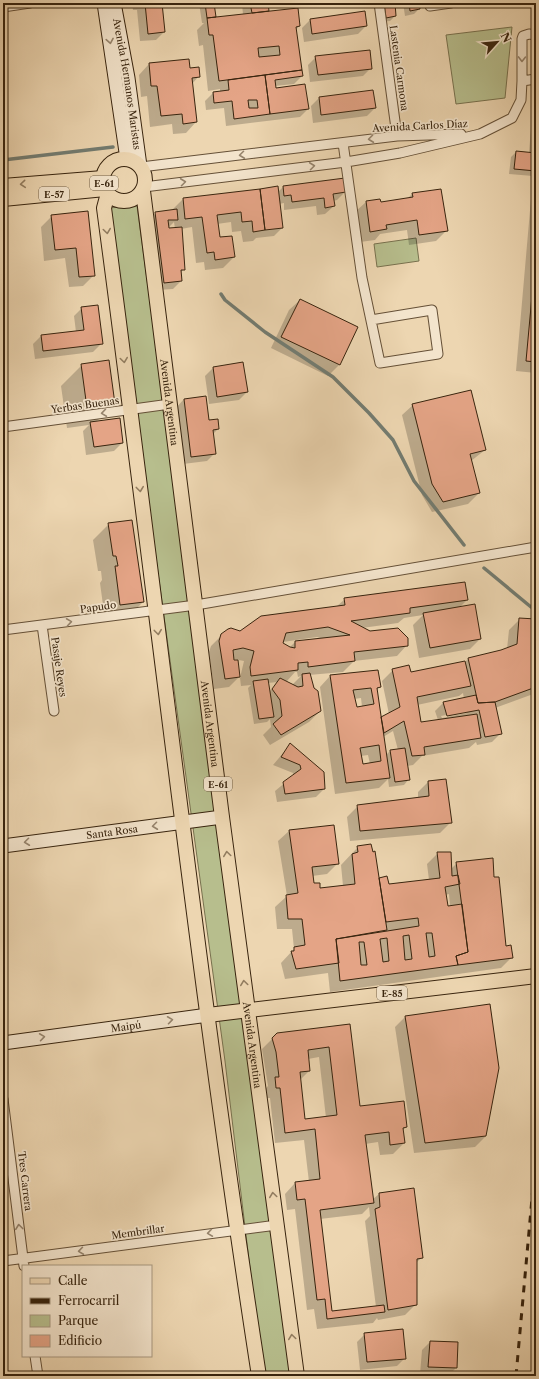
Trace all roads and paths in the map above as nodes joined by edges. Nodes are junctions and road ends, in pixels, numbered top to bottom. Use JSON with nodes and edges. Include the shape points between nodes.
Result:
{"nodes":[{"id":1,"x":30,"y":3,"type":"edge"},
{"id":2,"x":104,"y":3,"type":"edge"},
{"id":3,"x":114,"y":3,"type":"edge"},
{"id":4,"x":118,"y":3,"type":"edge"},
{"id":5,"x":379,"y":3,"type":"edge"},
{"id":6,"x":429,"y":3,"type":"edge"},
{"id":7,"x":451,"y":3,"type":"edge"},
{"id":8,"x":3,"y":7,"type":"edge"},
{"id":9,"x":536,"y":35,"type":"edge"},
{"id":10,"x":122,"y":43,"type":"junction"},
{"id":11,"x":536,"y":79,"type":"edge"},
{"id":12,"x":522,"y":81,"type":"junction"},
{"id":13,"x":480,"y":134,"type":"junction"},
{"id":14,"x":397,"y":136,"type":"junction"},
{"id":15,"x":343,"y":143,"type":"junction"},
{"id":16,"x":346,"y":162,"type":"junction"},
{"id":17,"x":136,"y":164,"type":"junction"},
{"id":18,"x":3,"y":186,"type":"edge"},
{"id":19,"x":105,"y":186,"type":"junction"},
{"id":20,"x":143,"y":189,"type":"junction"},
{"id":21,"x":3,"y":199,"type":"edge"},
{"id":22,"x":371,"y":320,"type":"junction"},
{"id":23,"x":170,"y":404,"type":"junction"},
{"id":24,"x":131,"y":409,"type":"junction"},
{"id":25,"x":3,"y":427,"type":"edge"},
{"id":26,"x":536,"y":547,"type":"edge"},
{"id":27,"x":196,"y":605,"type":"junction"},
{"id":28,"x":155,"y":610,"type":"junction"},
{"id":29,"x":42,"y":625,"type":"junction"},
{"id":30,"x":3,"y":630,"type":"edge"},
{"id":31,"x":54,"y":711,"type":"dead end"},
{"id":32,"x":222,"y":817,"type":"junction"},
{"id":33,"x":183,"y":822,"type":"junction"},
{"id":34,"x":3,"y":846,"type":"edge"},
{"id":35,"x":536,"y":976,"type":"edge"},
{"id":36,"x":248,"y":1010,"type":"junction"},
{"id":37,"x":208,"y":1015,"type":"junction"},
{"id":38,"x":3,"y":1043,"type":"edge"},
{"id":39,"x":3,"y":1099,"type":"edge"},
{"id":40,"x":277,"y":1224,"type":"junction"},
{"id":41,"x":236,"y":1230,"type":"junction"},
{"id":42,"x":3,"y":1261,"type":"edge"},
{"id":43,"x":24,"y":1262,"type":"edge"},
{"id":44,"x":36,"y":1357,"type":"edge"},
{"id":45,"x":38,"y":1376,"type":"edge"},
{"id":46,"x":259,"y":1376,"type":"edge"},
{"id":47,"x":297,"y":1376,"type":"edge"}],
"edges":[{"from":1,"to":8,"type":"street"},
{"from":2,"to":17,"type":"main road","name":"Avenida Hermanos Maristas","number":"E-61","one_way":true},
{"from":3,"to":10,"type":"main road","name":"Avenida Hermanos Maristas","number":"E-61"},
{"from":4,"to":10,"type":"street"},
{"from":5,"to":14,"type":"street","name":"Lastenia Carmona"},
{"from":6,"to":7,"type":"street","via":[[430,6]]},
{"from":9,"to":12,"type":"street","one_way":true,"via":[[529,34],[522,39]]},
{"from":10,"to":17,"type":"main road","name":"Avenida Hermanos Maristas","number":"E-61"},
{"from":11,"to":12,"type":"street"},
{"from":12,"to":13,"type":"street","via":[[520,100],[512,118]]},
{"from":13,"to":14,"type":"street","name":"Avenida Carlos Díaz"},
{"from":13,"to":16,"type":"street","name":"Avenida Carlos Díaz","via":[[400,153]]},
{"from":14,"to":15,"type":"street","name":"Avenida Carlos Díaz","one_way":true},
{"from":15,"to":16,"type":"street"},
{"from":15,"to":17,"type":"street","name":"Avenida Carlos Díaz","one_way":true},
{"from":20,"to":16,"type":"street","name":"Avenida Carlos Díaz","one_way":true},
{"from":16,"to":22,"type":"street","via":[[362,278]]},
{"from":17,"to":19,"type":"main road","number":"E-61","via":[[119,160],[111,163],[106,170]]},
{"from":17,"to":20,"type":"main road","name":"Avenida Argentina","number":"E-61","via":[[145,177]]},
{"from":19,"to":18,"type":"main road","number":"E-57","one_way":true},
{"from":19,"to":20,"type":"main road","number":"E-61","via":[[114,199],[128,201]]},
{"from":19,"to":21,"type":"main road","number":"E-57"},
{"from":19,"to":24,"type":"main road","number":"E-61","one_way":true,"via":[[104,208]]},
{"from":20,"to":23,"type":"main road","name":"Avenida Argentina","number":"E-61"},
{"from":22,"to":22,"type":"street","via":[[432,310],[438,354],[380,363]]},
{"from":23,"to":24,"type":"street","name":"Yerbas Buenas"},
{"from":23,"to":27,"type":"main road","name":"Avenida Argentina","number":"E-61"},
{"from":24,"to":25,"type":"street","name":"Yerbas Buenas","one_way":true},
{"from":24,"to":28,"type":"main road","number":"E-61","one_way":true},
{"from":26,"to":27,"type":"street","name":"Papudo"},
{"from":27,"to":28,"type":"street","name":"Papudo"},
{"from":27,"to":32,"type":"main road","name":"Avenida Argentina","number":"E-61"},
{"from":29,"to":28,"type":"street","name":"Papudo","one_way":true},
{"from":28,"to":33,"type":"main road","number":"E-61","one_way":true},
{"from":29,"to":30,"type":"street","name":"Papudo"},
{"from":29,"to":31,"type":"street","name":"Pasaje Reyes"},
{"from":32,"to":33,"type":"main road","name":"Santa Rosa"},
{"from":36,"to":32,"type":"main road","name":"Avenida Argentina","number":"E-61","one_way":true},
{"from":33,"to":34,"type":"main road","name":"Santa Rosa","one_way":true},
{"from":33,"to":37,"type":"main road","number":"E-61"},
{"from":35,"to":36,"type":"main road","number":"E-85"},
{"from":36,"to":37,"type":"main road","name":"Maipú","number":"E-85"},
{"from":40,"to":36,"type":"main road","name":"Avenida Argentina","number":"E-61","one_way":true},
{"from":38,"to":37,"type":"main road","name":"Maipú","one_way":true},
{"from":37,"to":41,"type":"main road","number":"E-61"},
{"from":43,"to":39,"type":"street","name":"Tres Carrera","one_way":true},
{"from":40,"to":41,"type":"street","name":"Membrillar"},
{"from":47,"to":40,"type":"main road","name":"Avenida Argentina","number":"E-61","one_way":true},
{"from":41,"to":43,"type":"street","name":"Membrillar","one_way":true},
{"from":41,"to":46,"type":"main road","number":"E-61"},
{"from":42,"to":43,"type":"street","name":"Membrillar"},
{"from":44,"to":45,"type":"street"}]}
